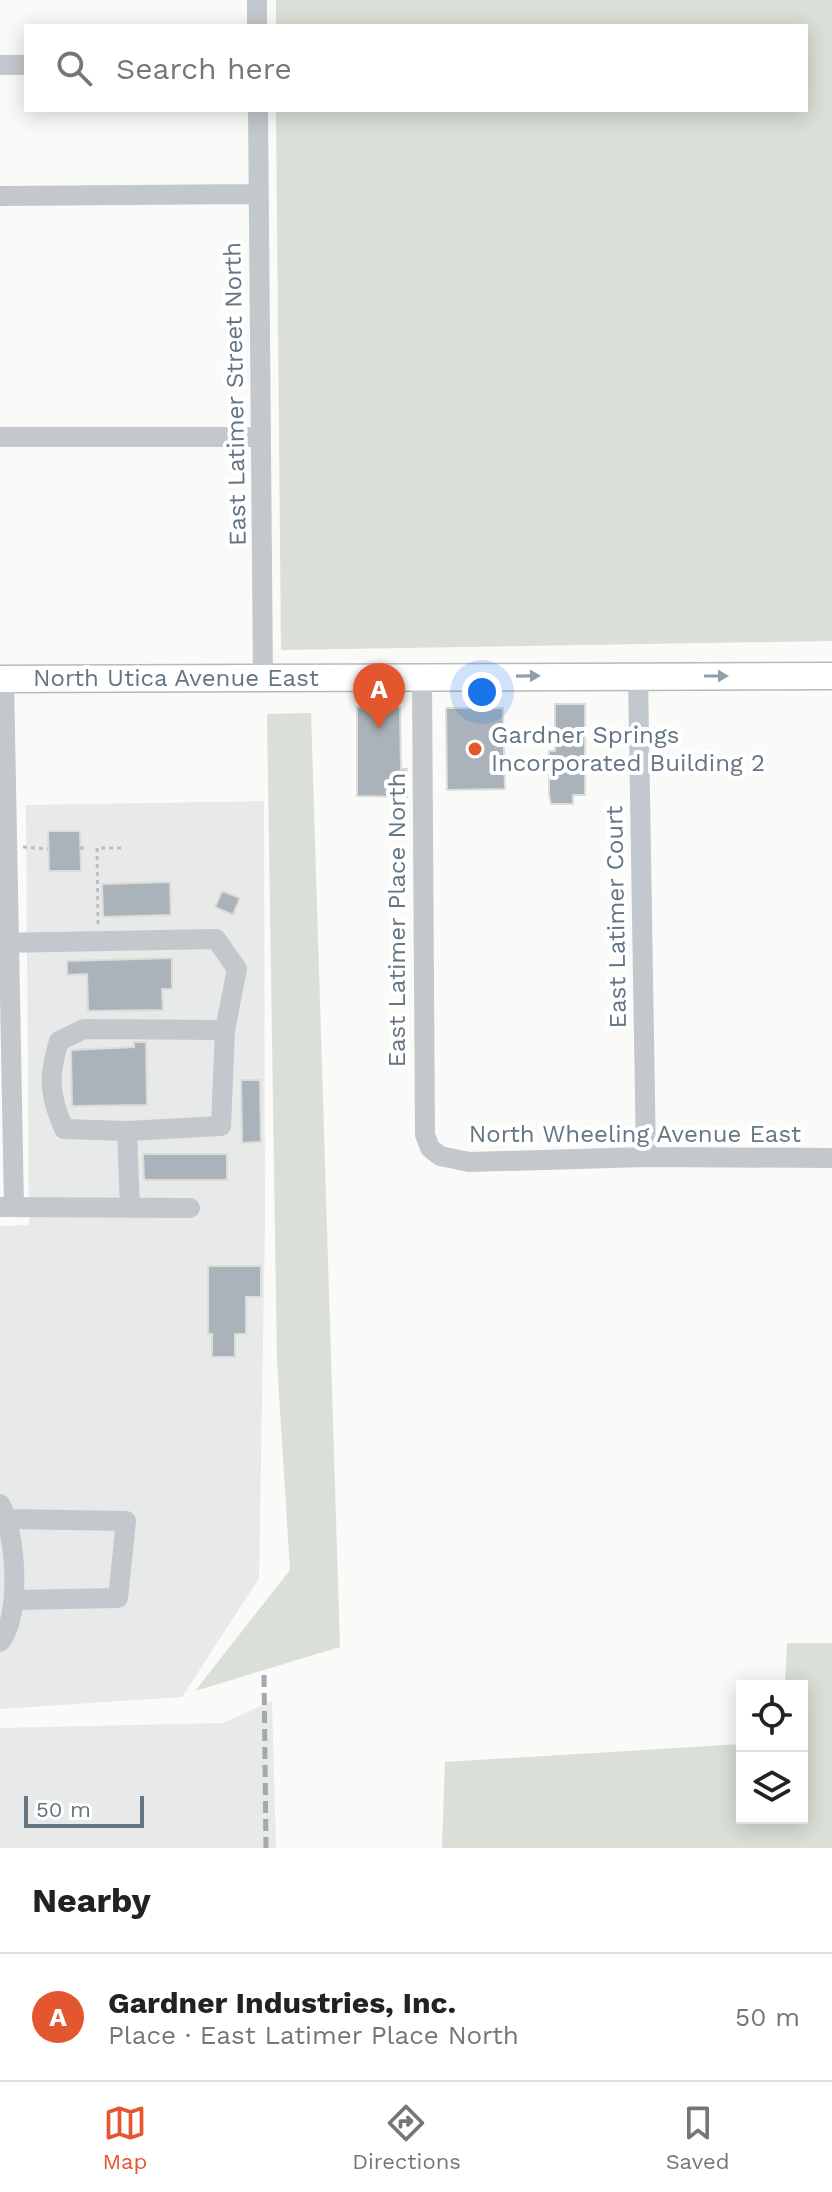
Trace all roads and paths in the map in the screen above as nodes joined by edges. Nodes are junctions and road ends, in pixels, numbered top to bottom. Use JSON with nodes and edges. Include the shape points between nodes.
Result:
{"nodes":[{"id":1,"x":257,"y":0,"type":"edge"},
{"id":2,"x":257,"y":24,"type":"edge"},
{"id":3,"x":0,"y":65,"type":"edge"},
{"id":4,"x":24,"y":65,"type":"edge"},
{"id":5,"x":258,"y":112,"type":"edge"},
{"id":6,"x":259,"y":194,"type":"junction"},
{"id":7,"x":0,"y":196,"type":"edge"},
{"id":8,"x":0,"y":437,"type":"edge"},
{"id":9,"x":261,"y":437,"type":"junction"},
{"id":10,"x":638,"y":675,"type":"junction"},
{"id":11,"x":832,"y":676,"type":"edge"},
{"id":12,"x":422,"y":677,"type":"junction"},
{"id":13,"x":263,"y":678,"type":"junction"},
{"id":14,"x":2,"y":679,"type":"edge"},
{"id":15,"x":3,"y":814,"type":"edge"},
{"id":16,"x":20,"y":847,"type":"dead end"},
{"id":17,"x":80,"y":848,"type":"dead end"},
{"id":18,"x":88,"y":848,"type":"dead end"},
{"id":19,"x":125,"y":848,"type":"dead end"},
{"id":20,"x":48,"y":849,"type":"dead end"},
{"id":21,"x":99,"y":941,"type":"junction"},
{"id":22,"x":4,"y":943,"type":"edge"},
{"id":23,"x":225,"y":1030,"type":"junction"},
{"id":24,"x":6,"y":1072,"type":"edge"},
{"id":25,"x":127,"y":1131,"type":"junction"},
{"id":26,"x":440,"y":1156,"type":"joint"},
{"id":27,"x":646,"y":1157,"type":"junction"},
{"id":28,"x":832,"y":1158,"type":"edge"},
{"id":29,"x":130,"y":1208,"type":"junction"},
{"id":30,"x":190,"y":1208,"type":"dead end"},
{"id":31,"x":4,"y":1211,"type":"edge"},
{"id":32,"x":4,"y":1512,"type":"edge"},
{"id":33,"x":6,"y":1576,"type":"edge"},
{"id":34,"x":14,"y":1600,"type":"junction"},
{"id":35,"x":0,"y":1642,"type":"edge"}],
"edges":[{"from":1,"to":2,"type":"street"},
{"from":3,"to":4,"type":"street"},
{"from":5,"to":6,"type":"street","name":"East Latimer Street North"},
{"from":6,"to":7,"type":"street"},
{"from":6,"to":9,"type":"street","name":"East Latimer Street North"},
{"from":8,"to":9,"type":"street"},
{"from":9,"to":13,"type":"street","name":"East Latimer Street North"},
{"from":10,"to":11,"type":"main road","name":"North Utica Avenue East","one_way":true},
{"from":12,"to":10,"type":"main road","name":"North Utica Avenue East","one_way":true},
{"from":10,"to":27,"type":"street","name":"East Latimer Court"},
{"from":12,"to":13,"type":"main road","name":"North Utica Avenue East"},
{"from":12,"to":26,"type":"street","name":"East Latimer Place North","via":[[425,1135]]},
{"from":13,"to":14,"type":"main road","name":"North Utica Avenue East"},
{"from":14,"to":15,"type":"street"},
{"from":15,"to":22,"type":"street"},
{"from":16,"to":20,"type":"path"},
{"from":17,"to":18,"type":"path"},
{"from":19,"to":21,"type":"path","via":[[99,848]]},
{"from":21,"to":22,"type":"street"},
{"from":21,"to":23,"type":"street","via":[[216,939],[237,969]]},
{"from":22,"to":24,"type":"street"},
{"from":23,"to":25,"type":"street","via":[[221,1126]]},
{"from":23,"to":25,"type":"street","via":[[84,1029],[59,1041],[51,1100],[64,1129]]},
{"from":24,"to":31,"type":"street"},
{"from":25,"to":29,"type":"street"},
{"from":26,"to":27,"type":"street","name":"North Wheeling Avenue East","via":[[469,1162]]},
{"from":27,"to":28,"type":"street","name":"North Wheeling Avenue East"},
{"from":29,"to":30,"type":"street"},
{"from":29,"to":31,"type":"street"},
{"from":32,"to":33,"type":"street"},
{"from":32,"to":34,"type":"street","via":[[126,1521],[118,1598]]},
{"from":33,"to":34,"type":"street"},
{"from":34,"to":35,"type":"street"}]}
